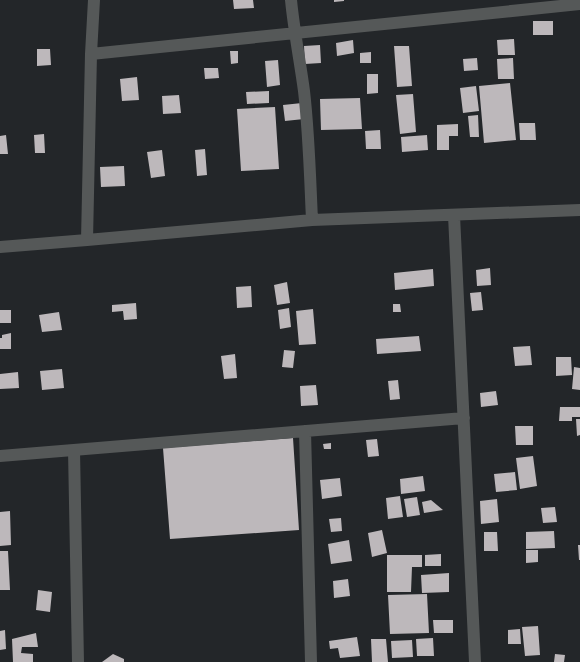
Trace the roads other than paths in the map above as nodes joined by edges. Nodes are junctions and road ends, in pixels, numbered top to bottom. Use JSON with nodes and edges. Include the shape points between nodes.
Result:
{"nodes":[{"id":1,"x":94,"y":0,"type":"edge"},
{"id":2,"x":291,"y":0,"type":"edge"},
{"id":3,"x":580,"y":4,"type":"edge"},
{"id":4,"x":294,"y":32,"type":"junction"},
{"id":5,"x":91,"y":54,"type":"junction"},
{"id":6,"x":580,"y":210,"type":"edge"},
{"id":7,"x":454,"y":215,"type":"junction"},
{"id":8,"x":312,"y":220,"type":"junction"},
{"id":9,"x":88,"y":240,"type":"junction"},
{"id":10,"x":0,"y":246,"type":"edge"},
{"id":11,"x":464,"y":418,"type":"junction"},
{"id":12,"x":305,"y":431,"type":"junction"},
{"id":13,"x":74,"y":450,"type":"junction"},
{"id":14,"x":0,"y":456,"type":"edge"},
{"id":15,"x":78,"y":662,"type":"edge"},
{"id":16,"x":311,"y":662,"type":"edge"},
{"id":17,"x":475,"y":662,"type":"edge"}],
"edges":[{"from":1,"to":5,"type":"street"},
{"from":2,"to":4,"type":"street"},
{"from":3,"to":4,"type":"street"},
{"from":4,"to":5,"type":"street"},
{"from":4,"to":8,"type":"street","via":[[304,92]]},
{"from":5,"to":9,"type":"street"},
{"from":6,"to":7,"type":"street"},
{"from":7,"to":8,"type":"street"},
{"from":7,"to":11,"type":"street"},
{"from":8,"to":9,"type":"street"},
{"from":9,"to":10,"type":"street"},
{"from":11,"to":12,"type":"street"},
{"from":11,"to":17,"type":"street"},
{"from":12,"to":13,"type":"street"},
{"from":12,"to":16,"type":"street"},
{"from":13,"to":14,"type":"street"},
{"from":13,"to":15,"type":"street"}]}
